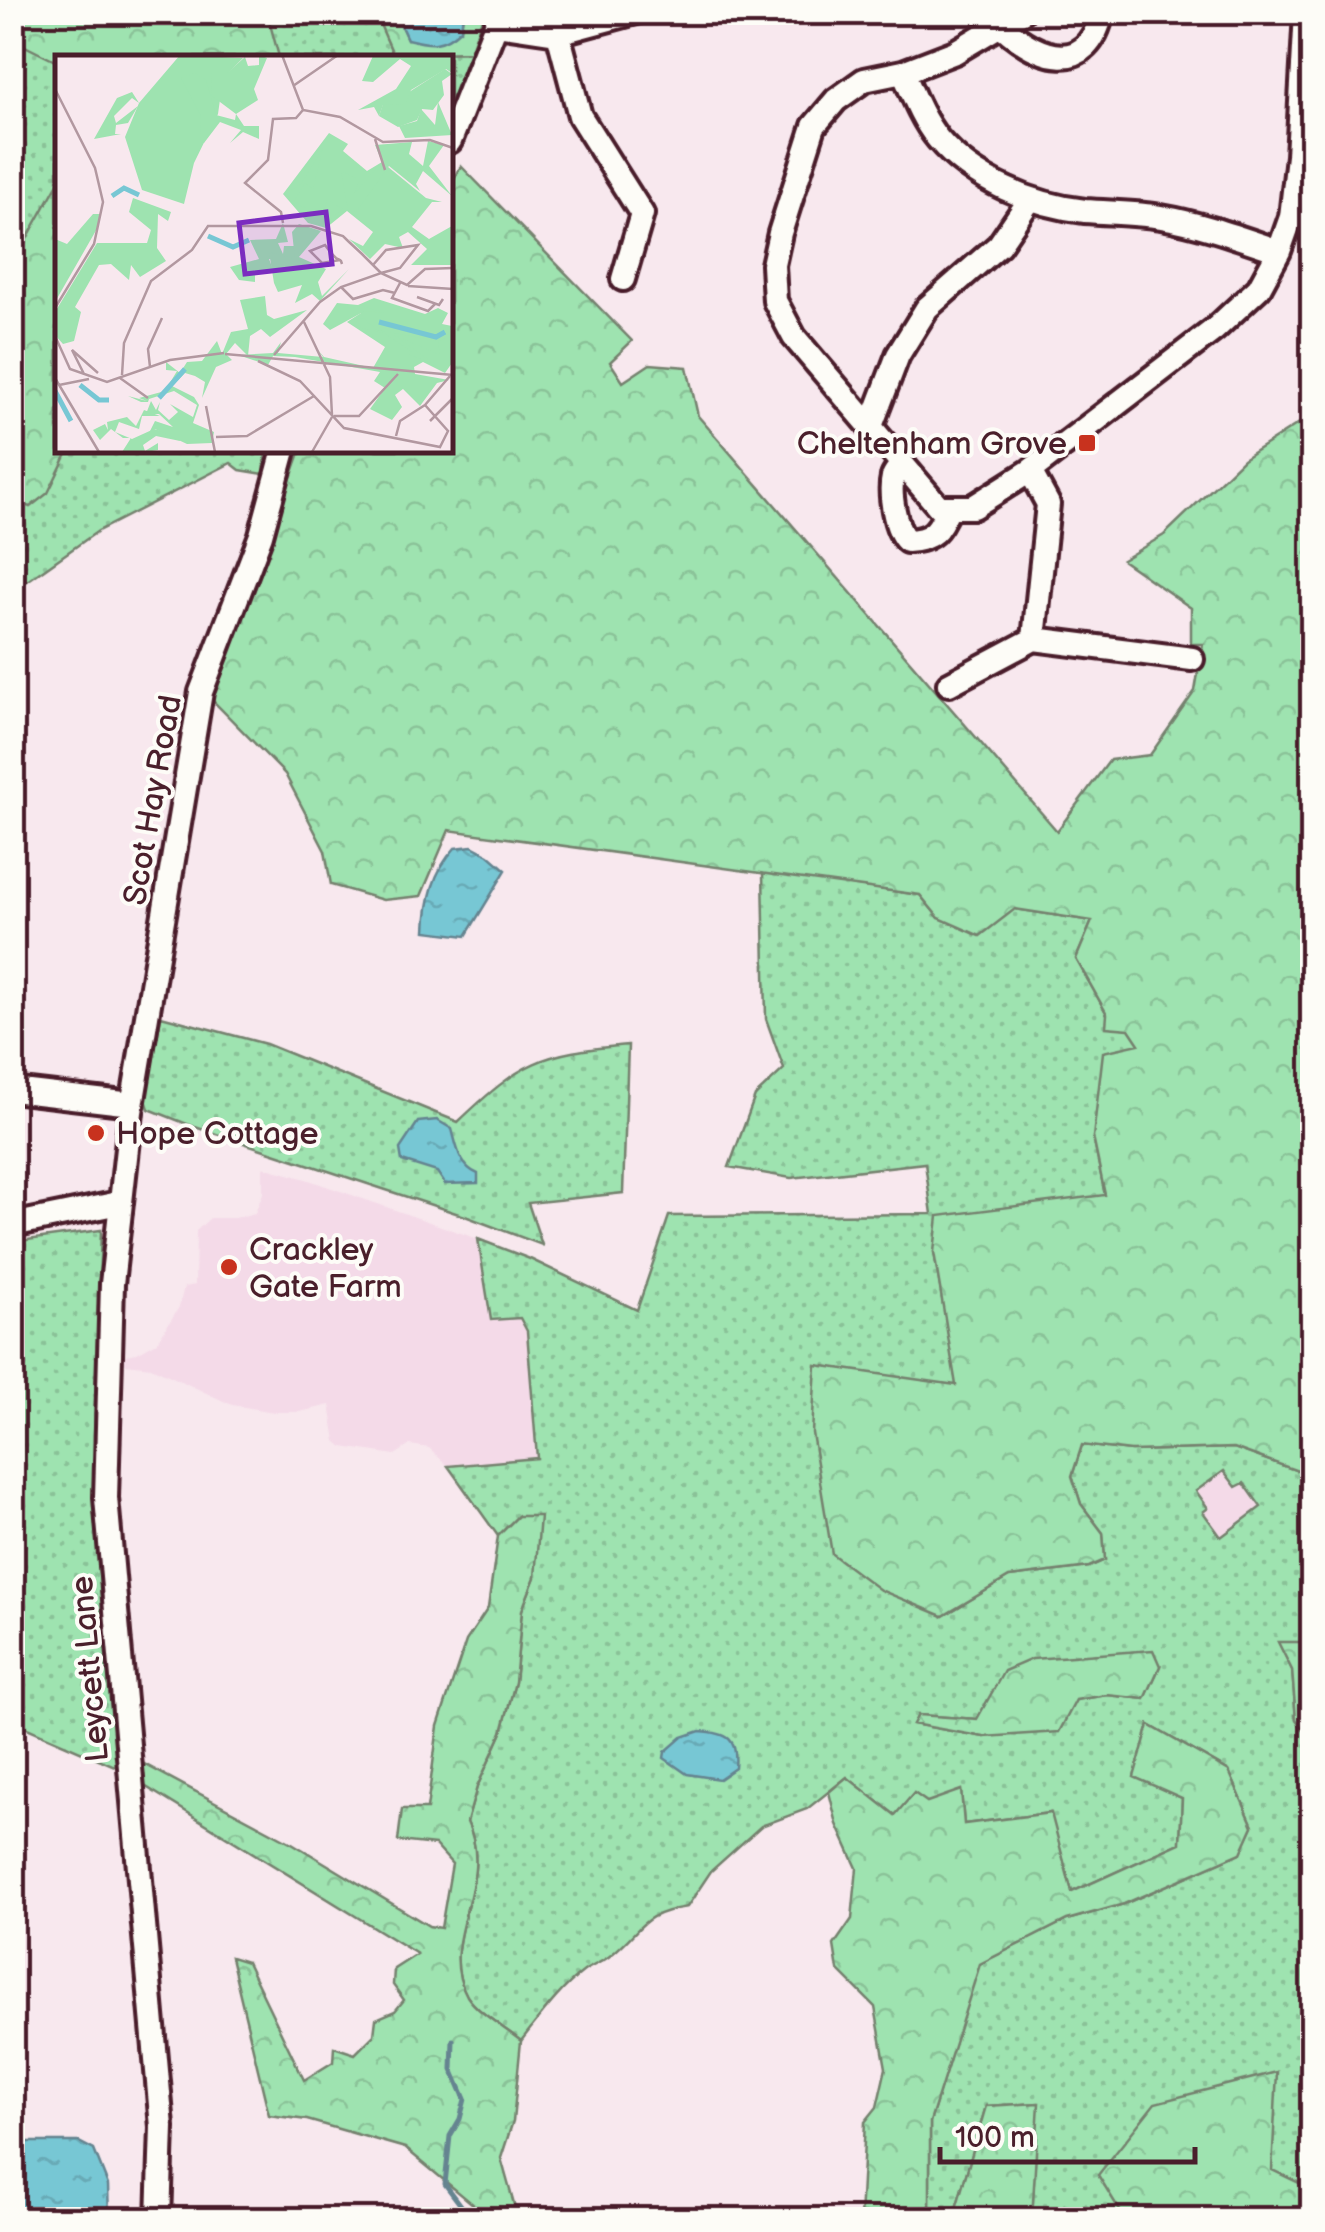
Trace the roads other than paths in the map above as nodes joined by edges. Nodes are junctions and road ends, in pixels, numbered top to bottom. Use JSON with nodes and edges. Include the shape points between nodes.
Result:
{"nodes":[{"id":1,"x":636,"y":12,"type":"edge"},
{"id":2,"x":1102,"y":12,"type":"edge"},
{"id":3,"x":1306,"y":12,"type":"edge"},
{"id":4,"x":499,"y":18,"type":"edge"},
{"id":5,"x":1012,"y":19,"type":"edge"},
{"id":6,"x":558,"y":33,"type":"junction"},
{"id":7,"x":902,"y":72,"type":"junction"},
{"id":8,"x":452,"y":136,"type":"edge"},
{"id":9,"x":1305,"y":168,"type":"edge"},
{"id":10,"x":1028,"y":201,"type":"junction"},
{"id":11,"x":1279,"y":250,"type":"junction"},
{"id":12,"x":624,"y":279,"type":"dead end"},
{"id":13,"x":871,"y":426,"type":"junction"},
{"id":14,"x":283,"y":452,"type":"edge"},
{"id":15,"x":902,"y":463,"type":"junction"},
{"id":16,"x":1030,"y":471,"type":"junction"},
{"id":17,"x":944,"y":507,"type":"junction"},
{"id":18,"x":1034,"y":639,"type":"junction"},
{"id":19,"x":1192,"y":659,"type":"dead end"},
{"id":20,"x":950,"y":684,"type":"dead end"},
{"id":21,"x":12,"y":1090,"type":"edge"},
{"id":22,"x":132,"y":1108,"type":"junction"},
{"id":23,"x":119,"y":1202,"type":"junction"},
{"id":24,"x":12,"y":1225,"type":"edge"},
{"id":25,"x":159,"y":2220,"type":"edge"}],
"edges":[{"from":1,"to":6,"type":"street"},
{"from":2,"to":5,"type":"street","via":[[1098,32],[1076,53],[1050,56],[1023,44]]},
{"from":3,"to":9,"type":"street"},
{"from":4,"to":6,"type":"street"},
{"from":4,"to":8,"type":"street"},
{"from":5,"to":7,"type":"street"},
{"from":6,"to":12,"type":"street","via":[[580,116],[642,214]]},
{"from":7,"to":10,"type":"street","via":[[938,138]]},
{"from":7,"to":13,"type":"street","via":[[864,80],[814,126],[774,265],[775,300],[794,338]]},
{"from":9,"to":11,"type":"street"},
{"from":10,"to":11,"type":"street","via":[[1158,216]]},
{"from":10,"to":13,"type":"street","via":[[998,246],[927,308],[898,355]]},
{"from":11,"to":16,"type":"street","via":[[1259,288],[1215,328]]},
{"from":13,"to":15,"type":"street"},
{"from":14,"to":22,"type":"street","name":"Scot Hay Road","via":[[261,535],[201,692]]},
{"from":15,"to":17,"type":"street"},
{"from":15,"to":17,"type":"street","via":[[893,476],[896,526],[907,541],[933,536]]},
{"from":16,"to":17,"type":"street","via":[[973,507]]},
{"from":16,"to":18,"type":"street","via":[[1048,504]]},
{"from":18,"to":19,"type":"street"},
{"from":18,"to":20,"type":"street"},
{"from":21,"to":22,"type":"street"},
{"from":22,"to":23,"type":"street","name":"Leycett Lane"},
{"from":23,"to":24,"type":"street"},
{"from":23,"to":25,"type":"street","name":"Leycett Lane","via":[[106,1498],[162,2127]]}]}
